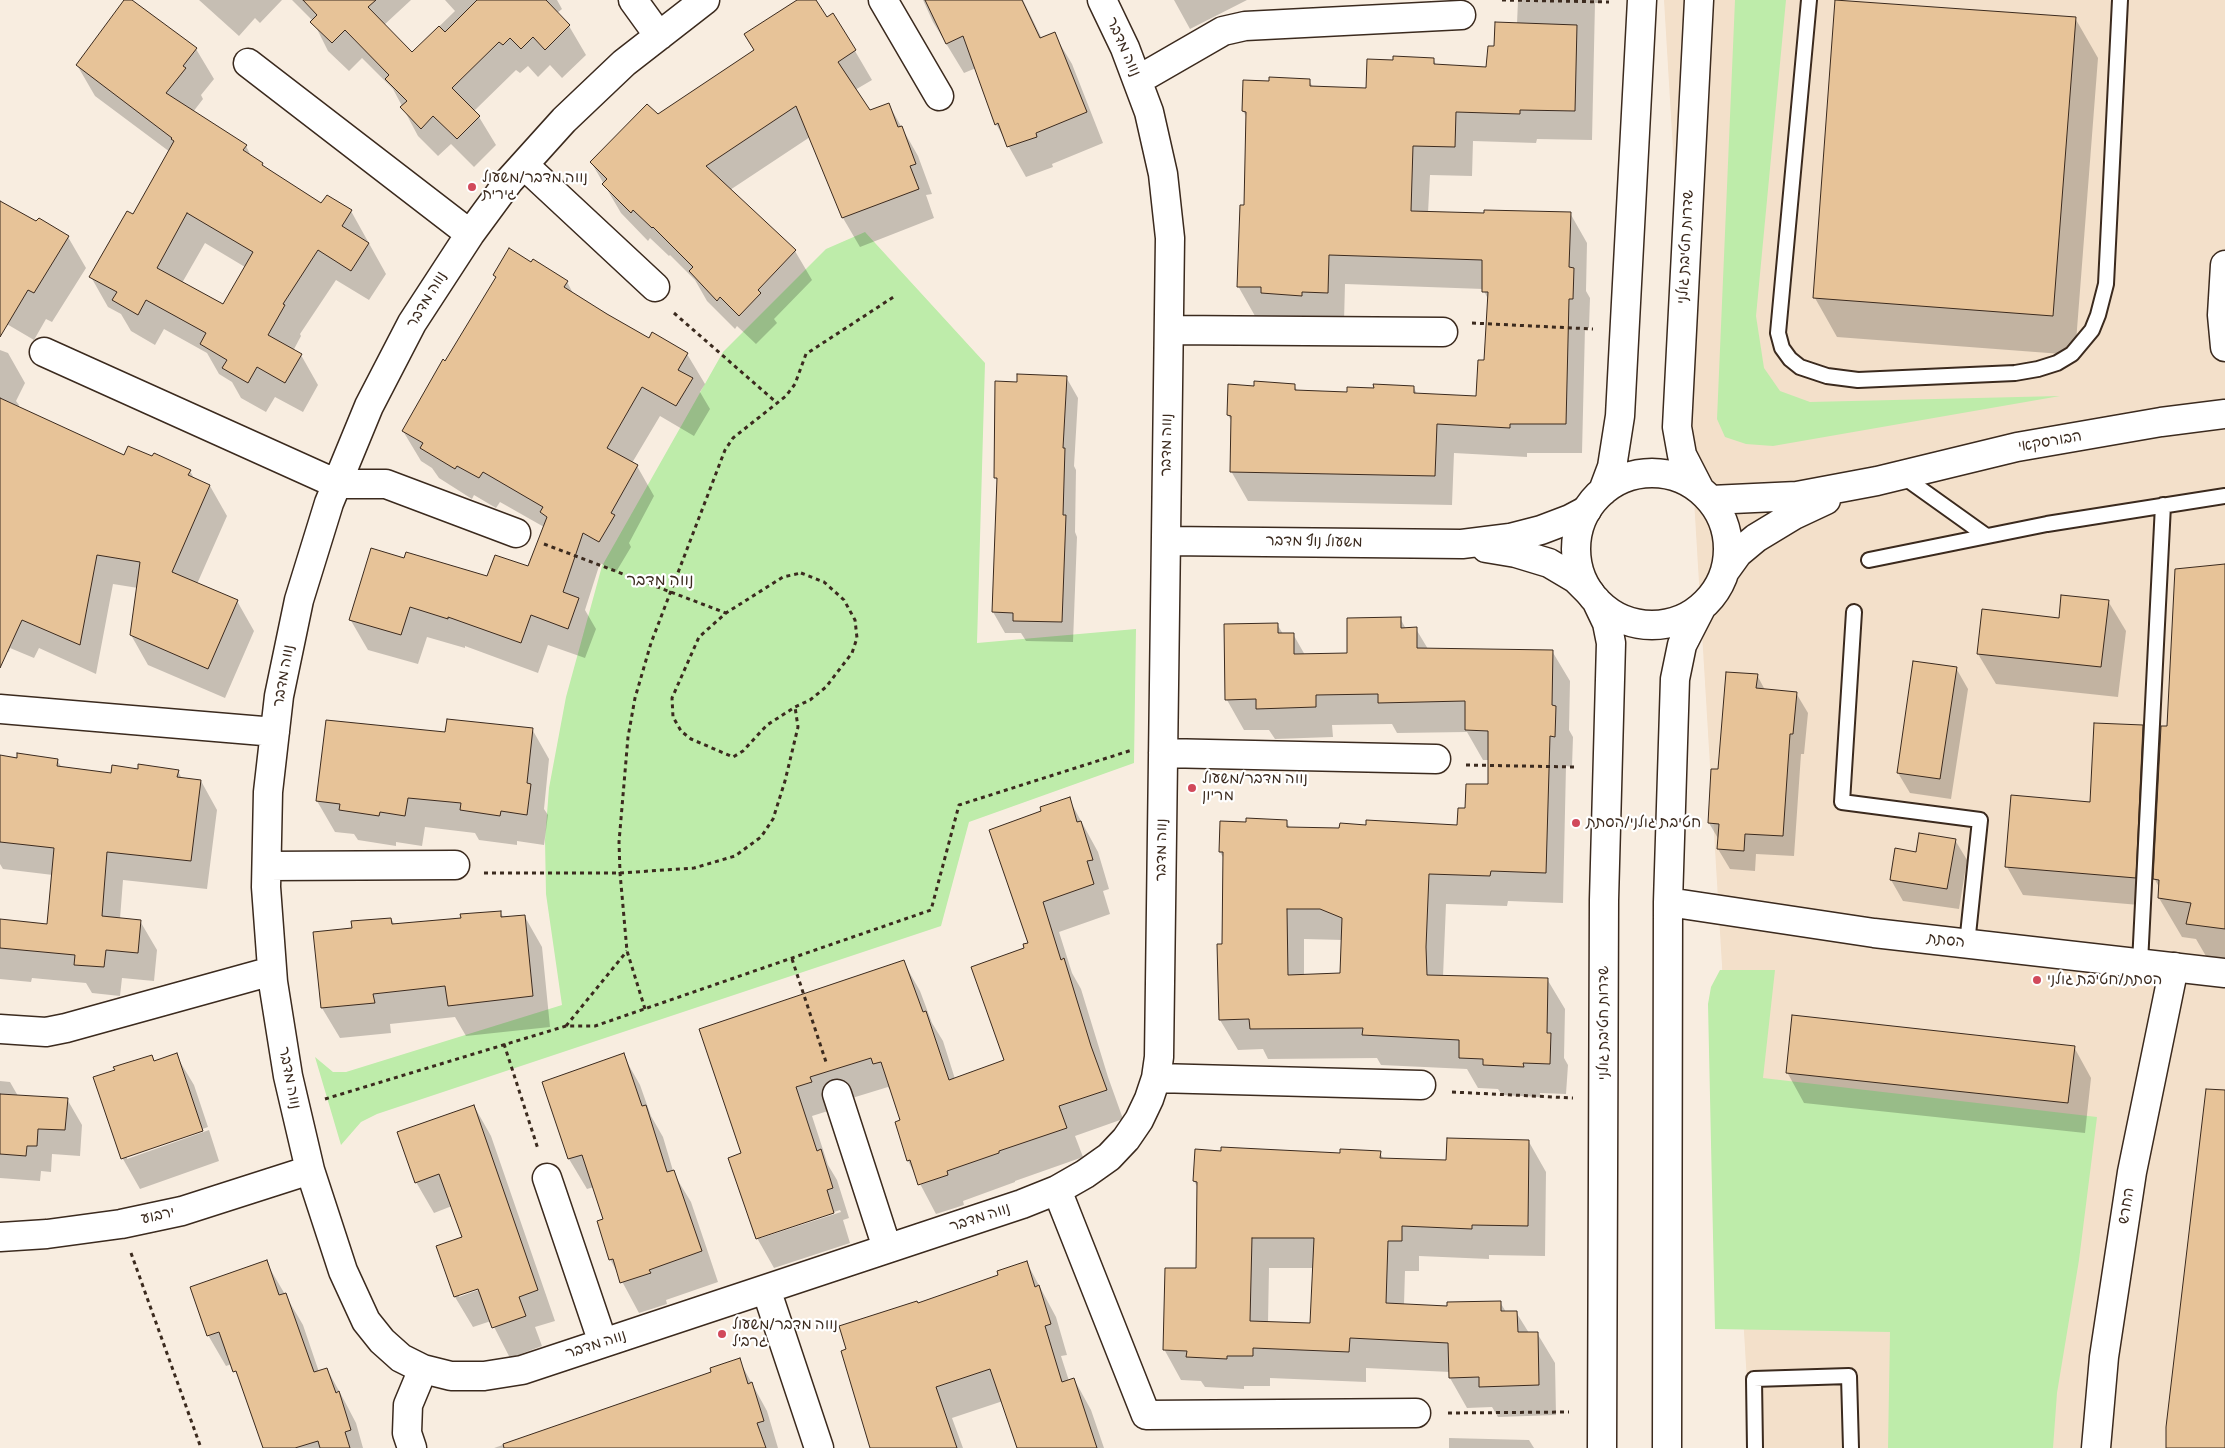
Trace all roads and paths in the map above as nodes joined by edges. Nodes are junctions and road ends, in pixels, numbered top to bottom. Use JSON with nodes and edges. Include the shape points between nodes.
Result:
{"nodes":[{"id":1,"x":633,"y":0,"type":"edge"},
{"id":2,"x":705,"y":0,"type":"edge"},
{"id":3,"x":883,"y":0,"type":"edge"},
{"id":4,"x":1102,"y":0,"type":"edge"},
{"id":5,"x":1502,"y":0,"type":"edge"},
{"id":6,"x":1699,"y":0,"type":"edge"},
{"id":7,"x":1809,"y":0,"type":"edge"},
{"id":8,"x":2120,"y":0,"type":"edge"},
{"id":9,"x":1641,"y":1,"type":"edge"},
{"id":10,"x":1461,"y":15,"type":"dead end"},
{"id":11,"x":659,"y":36,"type":"junction"},
{"id":12,"x":248,"y":63,"type":"dead end"},
{"id":13,"x":1138,"y":80,"type":"junction"},
{"id":14,"x":939,"y":96,"type":"dead end"},
{"id":15,"x":524,"y":165,"type":"junction"},
{"id":16,"x":470,"y":234,"type":"junction"},
{"id":17,"x":2225,"y":265,"type":"edge"},
{"id":18,"x":655,"y":287,"type":"joint"},
{"id":19,"x":895,"y":296,"type":"dead end"},
{"id":20,"x":1168,"y":330,"type":"junction"},
{"id":21,"x":1624,"y":331,"type":"junction"},
{"id":22,"x":1443,"y":332,"type":"joint"},
{"id":23,"x":2225,"y":347,"type":"edge"},
{"id":24,"x":44,"y":352,"type":"dead end"},
{"id":25,"x":777,"y":403,"type":"junction"},
{"id":26,"x":2225,"y":414,"type":"edge"},
{"id":27,"x":1889,"y":478,"type":"junction"},
{"id":28,"x":337,"y":484,"type":"junction"},
{"id":29,"x":1705,"y":495,"type":"junction"},
{"id":30,"x":2225,"y":496,"type":"edge"},
{"id":31,"x":1595,"y":500,"type":"junction"},
{"id":32,"x":2163,"y":505,"type":"junction"},
{"id":33,"x":516,"y":533,"type":"joint"},
{"id":34,"x":1986,"y":535,"type":"junction"},
{"id":35,"x":1166,"y":541,"type":"junction"},
{"id":36,"x":1462,"y":544,"type":"junction"},
{"id":37,"x":1869,"y":560,"type":"dead end"},
{"id":38,"x":1725,"y":571,"type":"junction"},
{"id":39,"x":671,"y":592,"type":"junction"},
{"id":40,"x":1593,"y":597,"type":"junction"},
{"id":41,"x":1701,"y":608,"type":"junction"},
{"id":42,"x":1854,"y":612,"type":"dead end"},
{"id":43,"x":726,"y":613,"type":"junction"},
{"id":44,"x":796,"y":707,"type":"junction"},
{"id":45,"x":0,"y":709,"type":"edge"},
{"id":46,"x":275,"y":732,"type":"junction"},
{"id":47,"x":1163,"y":746,"type":"junction"},
{"id":48,"x":1436,"y":759,"type":"joint"},
{"id":49,"x":1608,"y":768,"type":"junction"},
{"id":50,"x":455,"y":865,"type":"joint"},
{"id":51,"x":267,"y":866,"type":"junction"},
{"id":52,"x":620,"y":873,"type":"junction"},
{"id":53,"x":1668,"y":902,"type":"junction"},
{"id":54,"x":1967,"y":944,"type":"junction"},
{"id":55,"x":627,"y":950,"type":"junction"},
{"id":56,"x":792,"y":959,"type":"junction"},
{"id":57,"x":2140,"y":963,"type":"junction"},
{"id":58,"x":2174,"y":967,"type":"junction"},
{"id":59,"x":272,"y":971,"type":"junction"},
{"id":60,"x":2225,"y":973,"type":"edge"},
{"id":61,"x":645,"y":1009,"type":"junction"},
{"id":62,"x":566,"y":1026,"type":"junction"},
{"id":63,"x":0,"y":1029,"type":"edge"},
{"id":64,"x":504,"y":1044,"type":"junction"},
{"id":65,"x":1156,"y":1078,"type":"junction"},
{"id":66,"x":1421,"y":1084,"type":"joint"},
{"id":67,"x":837,"y":1094,"type":"joint"},
{"id":68,"x":1603,"y":1099,"type":"junction"},
{"id":69,"x":295,"y":1108,"type":"junction"},
{"id":70,"x":310,"y":1170,"type":"junction"},
{"id":71,"x":547,"y":1178,"type":"joint"},
{"id":72,"x":1057,"y":1190,"type":"junction"},
{"id":73,"x":121,"y":1224,"type":"junction"},
{"id":74,"x":0,"y":1238,"type":"edge"},
{"id":75,"x":887,"y":1248,"type":"junction"},
{"id":76,"x":766,"y":1289,"type":"junction"},
{"id":77,"x":603,"y":1343,"type":"junction"},
{"id":78,"x":423,"y":1369,"type":"junction"},
{"id":79,"x":1602,"y":1412,"type":"junction"},
{"id":80,"x":1416,"y":1413,"type":"joint"},
{"id":81,"x":201,"y":1448,"type":"edge"},
{"id":82,"x":412,"y":1448,"type":"edge"},
{"id":83,"x":819,"y":1448,"type":"edge"},
{"id":84,"x":1602,"y":1448,"type":"edge"},
{"id":85,"x":1666,"y":1448,"type":"edge"},
{"id":86,"x":1755,"y":1448,"type":"edge"},
{"id":87,"x":1851,"y":1448,"type":"edge"},
{"id":88,"x":2096,"y":1448,"type":"edge"}],
"edges":[{"from":1,"to":11,"type":"street"},
{"from":2,"to":11,"type":"street","name":"נווה מדבר"},
{"from":3,"to":14,"type":"street"},
{"from":4,"to":13,"type":"street","name":"נווה מדבר"},
{"from":5,"to":9,"type":"path"},
{"from":6,"to":29,"type":"street","name":"שדרות חטיבת גולני","via":[[1677,428],[1682,455]]},
{"from":7,"to":8,"type":"lane","via":[[1778,333],[1782,348],[1800,367],[1827,376],[1858,380],[2015,373],[2038,369],[2072,354],[2092,330],[2106,284]]},
{"from":9,"to":21,"type":"street"},
{"from":10,"to":13,"type":"street","via":[[1245,26],[1223,31]]},
{"from":11,"to":15,"type":"street","name":"נווה מדבר","via":[[624,63],[564,120]]},
{"from":12,"to":16,"type":"street"},
{"from":13,"to":20,"type":"street","name":"נווה מדבר","via":[[1157,144],[1167,205],[1170,238]]},
{"from":15,"to":16,"type":"street","name":"נווה מדבר"},
{"from":15,"to":18,"type":"street"},
{"from":16,"to":28,"type":"street","name":"נווה מדבר","via":[[408,332],[369,406]]},
{"from":17,"to":23,"type":"street","via":[[2222,315]]},
{"from":18,"to":25,"type":"path","via":[[666,306]]},
{"from":19,"to":25,"type":"path","via":[[806,354],[795,384]]},
{"from":20,"to":22,"type":"street"},
{"from":20,"to":35,"type":"street","name":"נווה מדבר"},
{"from":21,"to":22,"type":"path","via":[[1457,322]]},
{"from":21,"to":31,"type":"street","via":[[1617,440],[1612,467]]},
{"from":24,"to":28,"type":"street"},
{"from":25,"to":39,"type":"path","via":[[733,438],[725,450]]},
{"from":26,"to":27,"type":"street","name":"הבורסקאי","via":[[2016,447]]},
{"from":27,"to":29,"type":"street","name":"הבורסקאי","via":[[1797,496]]},
{"from":27,"to":34,"type":"lane"},
{"from":27,"to":38,"type":"street","name":"הבורסקאי","via":[[1834,496],[1781,523],[1738,552]]},
{"from":28,"to":33,"type":"street","via":[[386,484]]},
{"from":28,"to":46,"type":"street","name":"נווה מדבר","via":[[299,600],[279,696]]},
{"from":29,"to":31,"type":"street","via":[[1681,479],[1660,473],[1630,476]]},
{"from":29,"to":38,"type":"street","via":[[1722,519],[1728,542]]},
{"from":30,"to":32,"type":"lane"},
{"from":31,"to":36,"type":"street","name":"משעול נוף מדבר","via":[[1570,519],[1541,530]]},
{"from":31,"to":40,"type":"street","via":[[1579,527],[1576,541],[1579,571]]},
{"from":32,"to":34,"type":"lane"},
{"from":32,"to":57,"type":"lane"},
{"from":33,"to":39,"type":"path"},
{"from":34,"to":37,"type":"lane"},
{"from":35,"to":36,"type":"street","name":"משעול נוף מדבר"},
{"from":35,"to":47,"type":"street","name":"נווה מדבר"},
{"from":36,"to":40,"type":"street","name":"משעול נוף מדבר","via":[[1516,553],[1549,563],[1576,579]]},
{"from":38,"to":41,"type":"street","via":[[1716,591]]},
{"from":39,"to":43,"type":"path"},
{"from":39,"to":52,"type":"path","via":[[651,643],[633,707],[620,832]]},
{"from":40,"to":41,"type":"street","via":[[1616,616],[1644,625],[1674,622]]},
{"from":40,"to":49,"type":"street","name":"שדרות חטיבת גולני","via":[[1607,623],[1611,643]]},
{"from":41,"to":53,"type":"street","via":[[1682,645],[1675,679]]},
{"from":42,"to":54,"type":"lane","via":[[1842,802],[1980,820]]},
{"from":43,"to":44,"type":"path","via":[[783,577],[801,573],[824,582],[844,600],[855,620],[857,638],[852,653],[826,687]]},
{"from":43,"to":44,"type":"path","via":[[700,637],[677,684],[672,698],[673,717],[682,731],[691,739],[733,757],[767,725]]},
{"from":44,"to":52,"type":"path","via":[[798,727],[785,781],[773,819],[760,837],[735,856],[694,868]]},
{"from":45,"to":46,"type":"street"},
{"from":46,"to":51,"type":"street","name":"נווה מדבר","via":[[268,792]]},
{"from":47,"to":48,"type":"street"},
{"from":47,"to":56,"type":"path","via":[[959,805],[931,910]]},
{"from":47,"to":65,"type":"street","name":"נווה מדבר","via":[[1159,1057]]},
{"from":48,"to":49,"type":"path","via":[[1456,765]]},
{"from":49,"to":68,"type":"street","name":"שדרות חטיבת גולני"},
{"from":50,"to":51,"type":"street"},
{"from":50,"to":52,"type":"path","via":[[482,873]]},
{"from":51,"to":59,"type":"street","name":"נווה מדבר"},
{"from":52,"to":55,"type":"path"},
{"from":53,"to":54,"type":"street","name":"הסתת"},
{"from":53,"to":85,"type":"street"},
{"from":54,"to":57,"type":"street","name":"הסתת"},
{"from":55,"to":61,"type":"path"},
{"from":55,"to":62,"type":"path"},
{"from":56,"to":61,"type":"path"},
{"from":56,"to":67,"type":"path"},
{"from":57,"to":58,"type":"street","name":"הסתת"},
{"from":58,"to":60,"type":"street","name":"הסתת"},
{"from":58,"to":88,"type":"street","name":"החרש","via":[[2132,1172],[2104,1357]]},
{"from":59,"to":63,"type":"street","via":[[66,1028],[46,1032]]},
{"from":59,"to":69,"type":"street","name":"נווה מדבר"},
{"from":61,"to":62,"type":"path","via":[[595,1026]]},
{"from":62,"to":64,"type":"path"},
{"from":64,"to":69,"type":"path"},
{"from":64,"to":71,"type":"path"},
{"from":65,"to":66,"type":"street"},
{"from":65,"to":72,"type":"street","name":"נווה מדבר","via":[[1146,1106],[1126,1139],[1109,1157]]},
{"from":66,"to":68,"type":"path","via":[[1440,1092]]},
{"from":67,"to":75,"type":"street"},
{"from":68,"to":79,"type":"street","name":"שדרות חטיבת גולני"},
{"from":69,"to":70,"type":"street","name":"נווה מדבר"},
{"from":70,"to":73,"type":"street","name":"ירבוע","via":[[182,1211]]},
{"from":70,"to":78,"type":"street","name":"נווה מדבר","via":[[343,1271],[366,1320],[401,1358]]},
{"from":71,"to":77,"type":"street"},
{"from":72,"to":75,"type":"street","name":"נווה מדבר"},
{"from":72,"to":80,"type":"street","via":[[1146,1415]]},
{"from":73,"to":74,"type":"street","name":"ירבוע"},
{"from":73,"to":81,"type":"path"},
{"from":75,"to":76,"type":"street","name":"נווה מדבר"},
{"from":76,"to":77,"type":"street","name":"נווה מדבר"},
{"from":76,"to":83,"type":"street"},
{"from":77,"to":78,"type":"street","name":"נווה מדבר","via":[[522,1370],[484,1376],[451,1376]]},
{"from":78,"to":82,"type":"street","via":[[408,1405],[407,1433]]},
{"from":79,"to":80,"type":"path"},
{"from":79,"to":84,"type":"street","name":"שדרות חטיבת גולני"},
{"from":86,"to":87,"type":"lane","via":[[1754,1379],[1850,1376]]}]}
